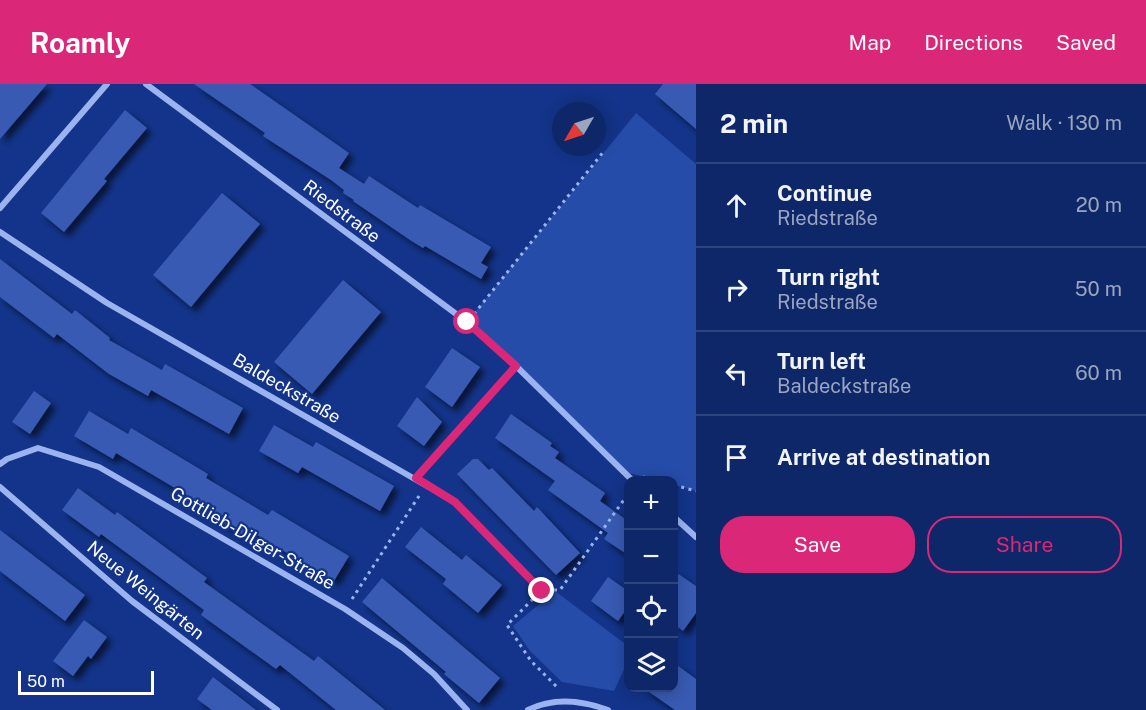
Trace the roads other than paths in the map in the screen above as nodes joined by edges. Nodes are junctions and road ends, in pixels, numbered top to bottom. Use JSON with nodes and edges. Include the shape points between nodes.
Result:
{"nodes":[{"id":1,"x":106,"y":84,"type":"edge"},
{"id":2,"x":146,"y":84,"type":"edge"},
{"id":3,"x":0,"y":208,"type":"edge"},
{"id":4,"x":0,"y":232,"type":"edge"},
{"id":5,"x":516,"y":366,"type":"junction"},
{"id":6,"x":0,"y":464,"type":"edge"},
{"id":7,"x":628,"y":476,"type":"edge"},
{"id":8,"x":416,"y":478,"type":"junction"},
{"id":9,"x":0,"y":487,"type":"edge"},
{"id":10,"x":678,"y":521,"type":"edge"},
{"id":11,"x":696,"y":537,"type":"edge"},
{"id":12,"x":542,"y":591,"type":"road end"},
{"id":13,"x":278,"y":710,"type":"edge"},
{"id":14,"x":467,"y":710,"type":"edge"},
{"id":15,"x":528,"y":710,"type":"edge"},
{"id":16,"x":608,"y":710,"type":"edge"}],
"edges":[{"from":1,"to":3,"type":"street"},
{"from":2,"to":5,"type":"street","name":"Riedstraße","via":[[467,322]]},
{"from":4,"to":8,"type":"street","name":"Baldeckstraße","via":[[107,303]]},
{"from":5,"to":7,"type":"street","name":"Riedstraße"},
{"from":5,"to":8,"type":"street"},
{"from":6,"to":14,"type":"street","name":"Gottlieb-Dilger-Straße","via":[[38,448],[99,467],[345,609],[403,648]]},
{"from":8,"to":12,"type":"street","name":"Baldeckstraße","via":[[455,502]]},
{"from":9,"to":13,"type":"street","name":"Neue Weingärten","via":[[132,601]]},
{"from":10,"to":11,"type":"street"},
{"from":15,"to":16,"type":"street","via":[[541,704],[571,701]]}]}
